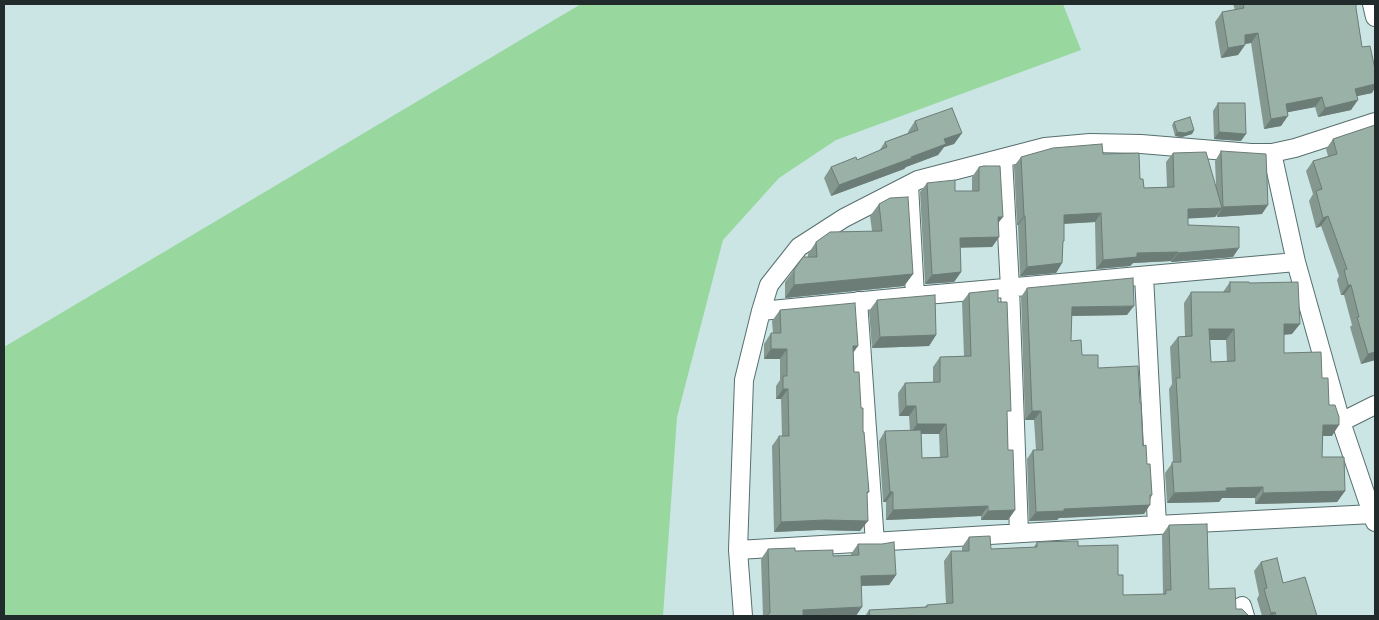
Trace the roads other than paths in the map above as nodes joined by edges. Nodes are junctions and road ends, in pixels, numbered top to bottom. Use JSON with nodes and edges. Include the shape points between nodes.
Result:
{"nodes":[{"id":1,"x":1372,"y":4,"type":"edge"},
{"id":2,"x":1375,"y":17,"type":"edge"},
{"id":3,"x":1375,"y":122,"type":"edge"},
{"id":4,"x":1272,"y":153,"type":"junction"},
{"id":5,"x":1003,"y":158,"type":"junction"},
{"id":6,"x":909,"y":185,"type":"junction"},
{"id":7,"x":1296,"y":262,"type":"junction"},
{"id":8,"x":1144,"y":276,"type":"junction"},
{"id":9,"x":1010,"y":288,"type":"junction"},
{"id":10,"x":915,"y":296,"type":"junction"},
{"id":11,"x":858,"y":301,"type":"junction"},
{"id":12,"x":761,"y":311,"type":"junction"},
{"id":13,"x":1375,"y":405,"type":"edge"},
{"id":14,"x":1341,"y":422,"type":"junction"},
{"id":15,"x":1374,"y":518,"type":"edge"},
{"id":16,"x":1157,"y":525,"type":"junction"},
{"id":17,"x":1019,"y":533,"type":"junction"},
{"id":18,"x":875,"y":543,"type":"junction"},
{"id":19,"x":738,"y":550,"type":"junction"},
{"id":20,"x":743,"y":616,"type":"edge"}],
"edges":[{"from":1,"to":2,"type":"street"},
{"from":3,"to":4,"type":"street"},
{"from":4,"to":5,"type":"street","via":[[1090,143],[1045,147]]},
{"from":4,"to":7,"type":"street"},
{"from":5,"to":6,"type":"street"},
{"from":5,"to":9,"type":"street"},
{"from":6,"to":10,"type":"street"},
{"from":6,"to":12,"type":"street","via":[[844,218],[799,247],[769,285]]},
{"from":7,"to":8,"type":"street"},
{"from":7,"to":14,"type":"street"},
{"from":8,"to":9,"type":"street"},
{"from":8,"to":16,"type":"street"},
{"from":9,"to":10,"type":"street"},
{"from":9,"to":17,"type":"street"},
{"from":10,"to":11,"type":"street"},
{"from":11,"to":12,"type":"street"},
{"from":11,"to":18,"type":"street"},
{"from":12,"to":19,"type":"street","via":[[744,380]]},
{"from":13,"to":14,"type":"street"},
{"from":14,"to":15,"type":"street"},
{"from":15,"to":16,"type":"street"},
{"from":16,"to":17,"type":"street"},
{"from":17,"to":18,"type":"street"},
{"from":18,"to":19,"type":"street"},
{"from":19,"to":20,"type":"street"}]}
